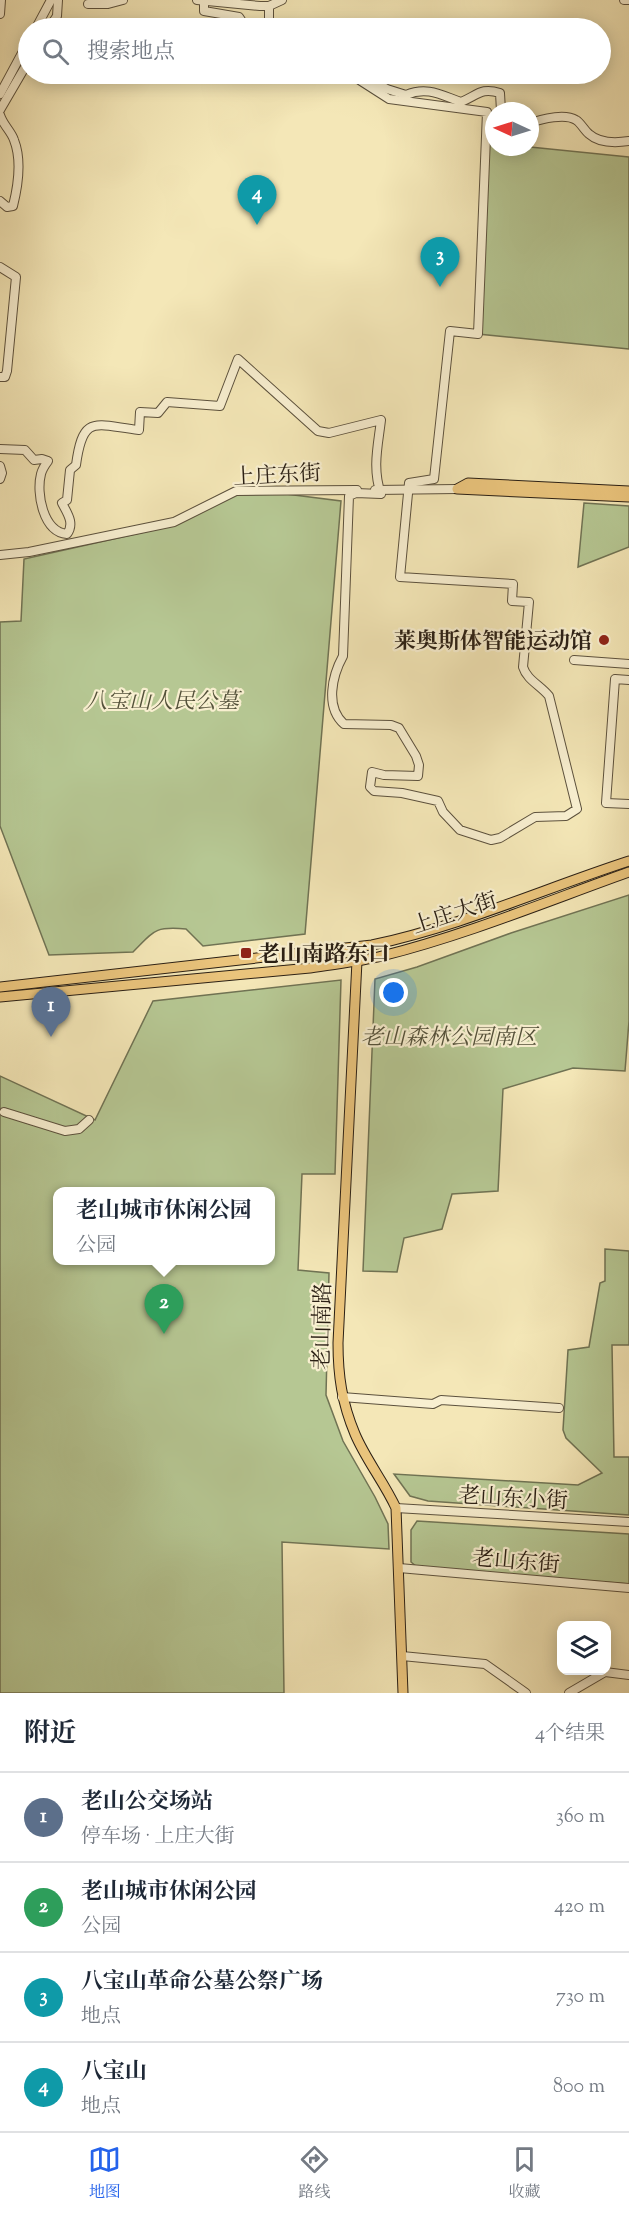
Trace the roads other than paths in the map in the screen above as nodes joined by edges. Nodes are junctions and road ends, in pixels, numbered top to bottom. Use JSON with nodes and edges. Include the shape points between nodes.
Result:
{"nodes":[{"id":1,"x":1,"y":0,"type":"edge"},
{"id":2,"x":51,"y":0,"type":"edge"},
{"id":3,"x":58,"y":0,"type":"edge"},
{"id":4,"x":123,"y":0,"type":"edge"},
{"id":5,"x":197,"y":0,"type":"edge"},
{"id":6,"x":204,"y":0,"type":"edge"},
{"id":7,"x":282,"y":0,"type":"edge"},
{"id":8,"x":624,"y":0,"type":"edge"},
{"id":9,"x":629,"y":0,"type":"edge"},
{"id":10,"x":88,"y":4,"type":"dead end"},
{"id":11,"x":269,"y":6,"type":"junction"},
{"id":12,"x":0,"y":14,"type":"edge"},
{"id":13,"x":41,"y":18,"type":"edge"},
{"id":14,"x":56,"y":18,"type":"edge"},
{"id":15,"x":240,"y":18,"type":"edge"},
{"id":16,"x":269,"y":18,"type":"edge"},
{"id":17,"x":18,"y":61,"type":"edge"},
{"id":18,"x":18,"y":79,"type":"edge"},
{"id":19,"x":365,"y":84,"type":"edge"},
{"id":20,"x":378,"y":84,"type":"edge"},
{"id":21,"x":0,"y":94,"type":"edge"},
{"id":22,"x":500,"y":102,"type":"edge"},
{"id":23,"x":0,"y":110,"type":"edge"},
{"id":24,"x":0,"y":115,"type":"edge"},
{"id":25,"x":539,"y":120,"type":"edge"},
{"id":26,"x":629,"y":141,"type":"edge"},
{"id":27,"x":0,"y":201,"type":"edge"},
{"id":28,"x":0,"y":267,"type":"edge"},
{"id":29,"x":0,"y":377,"type":"edge"},
{"id":30,"x":0,"y":449,"type":"edge"},
{"id":31,"x":0,"y":466,"type":"edge"},
{"id":32,"x":0,"y":479,"type":"edge"},
{"id":33,"x":457,"y":489,"type":"junction"},
{"id":34,"x":629,"y":491,"type":"edge"},
{"id":35,"x":629,"y":497,"type":"edge"},
{"id":36,"x":0,"y":555,"type":"edge"},
{"id":37,"x":574,"y":660,"type":"dead end"},
{"id":38,"x":629,"y":664,"type":"edge"},
{"id":39,"x":629,"y":680,"type":"edge"},
{"id":40,"x":629,"y":804,"type":"edge"},
{"id":41,"x":629,"y":861,"type":"edge"},
{"id":42,"x":629,"y":872,"type":"edge"},
{"id":43,"x":355,"y":948,"type":"junction"},
{"id":44,"x":357,"y":961,"type":"junction"},
{"id":45,"x":0,"y":987,"type":"edge"},
{"id":46,"x":0,"y":997,"type":"edge"},
{"id":47,"x":4,"y":1112,"type":"dead end"},
{"id":48,"x":89,"y":1120,"type":"dead end"},
{"id":49,"x":342,"y":1396,"type":"junction"},
{"id":50,"x":559,"y":1408,"type":"dead end"},
{"id":51,"x":396,"y":1508,"type":"junction"},
{"id":52,"x":629,"y":1522,"type":"edge"},
{"id":53,"x":399,"y":1568,"type":"junction"},
{"id":54,"x":629,"y":1587,"type":"edge"},
{"id":55,"x":402,"y":1656,"type":"junction"},
{"id":56,"x":629,"y":1675,"type":"edge"},
{"id":57,"x":403,"y":1693,"type":"edge"},
{"id":58,"x":526,"y":1693,"type":"edge"},
{"id":59,"x":569,"y":1693,"type":"edge"}],
"edges":[{"from":1,"to":12,"type":"street"},
{"from":2,"to":13,"type":"street"},
{"from":3,"to":14,"type":"street"},
{"from":4,"to":10,"type":"street"},
{"from":5,"to":6,"type":"street"},
{"from":6,"to":11,"type":"street"},
{"from":6,"to":15,"type":"street","via":[[204,11]]},
{"from":7,"to":11,"type":"street"},
{"from":8,"to":9,"type":"street"},
{"from":11,"to":16,"type":"street"},
{"from":17,"to":21,"type":"street"},
{"from":18,"to":23,"type":"street"},
{"from":19,"to":30,"type":"street","via":[[388,99],[487,112],[478,334],[450,331],[434,479],[409,483],[400,577],[513,584],[512,601],[529,602],[523,667],[525,675],[549,696],[577,809],[566,816],[535,817],[491,840],[460,830],[438,801],[374,791],[370,787],[372,772],[418,776],[420,771],[399,728],[344,724],[333,710],[334,675],[343,656],[349,496],[381,494],[375,471],[381,420],[329,433],[318,431],[238,359],[220,406],[167,402],[158,413],[140,412],[139,430],[94,425],[87,429],[79,442],[76,465],[70,470],[67,500],[62,503],[70,517],[67,534],[55,530],[45,517],[41,475],[48,461],[34,460],[25,450]]},
{"from":20,"to":22,"type":"street","via":[[406,95],[417,90],[431,91],[461,102],[484,89],[500,93]]},
{"from":24,"to":27,"type":"street","via":[[14,139],[18,167],[14,206],[7,207]]},
{"from":25,"to":26,"type":"street","via":[[577,120],[589,135],[606,142]]},
{"from":28,"to":29,"type":"street","via":[[16,277],[7,371],[5,377]]},
{"from":31,"to":32,"type":"street"},
{"from":33,"to":34,"type":"main road","name":"上庄东街","via":[[468,483]]},
{"from":33,"to":35,"type":"main road","name":"上庄东街"},
{"from":33,"to":36,"type":"street","name":"上庄东街","via":[[236,491],[174,522]]},
{"from":37,"to":38,"type":"street"},
{"from":39,"to":40,"type":"street","via":[[615,679],[606,803]]},
{"from":41,"to":43,"type":"main road","name":"上庄大街","via":[[451,925]]},
{"from":42,"to":44,"type":"main road","name":"上庄大街","via":[[456,933]]},
{"from":43,"to":44,"type":"main road","name":"老山南路"},
{"from":43,"to":45,"type":"main road","name":"上庄大街"},
{"from":44,"to":46,"type":"main road","name":"上庄大街"},
{"from":44,"to":49,"type":"main road","name":"老山南路","via":[[338,1343]]},
{"from":47,"to":48,"type":"street","via":[[65,1131],[79,1129]]},
{"from":49,"to":50,"type":"street"},
{"from":49,"to":51,"type":"main road","name":"老山南路","via":[[355,1436]]},
{"from":51,"to":52,"type":"street","name":"老山东小街"},
{"from":51,"to":53,"type":"main road","name":"老山南路"},
{"from":53,"to":54,"type":"street","name":"老山东街"},
{"from":53,"to":55,"type":"main road","name":"老山南路"},
{"from":55,"to":57,"type":"main road","name":"老山南路"},
{"from":55,"to":58,"type":"street","via":[[485,1664]]},
{"from":56,"to":59,"type":"street","via":[[605,1672]]}]}
